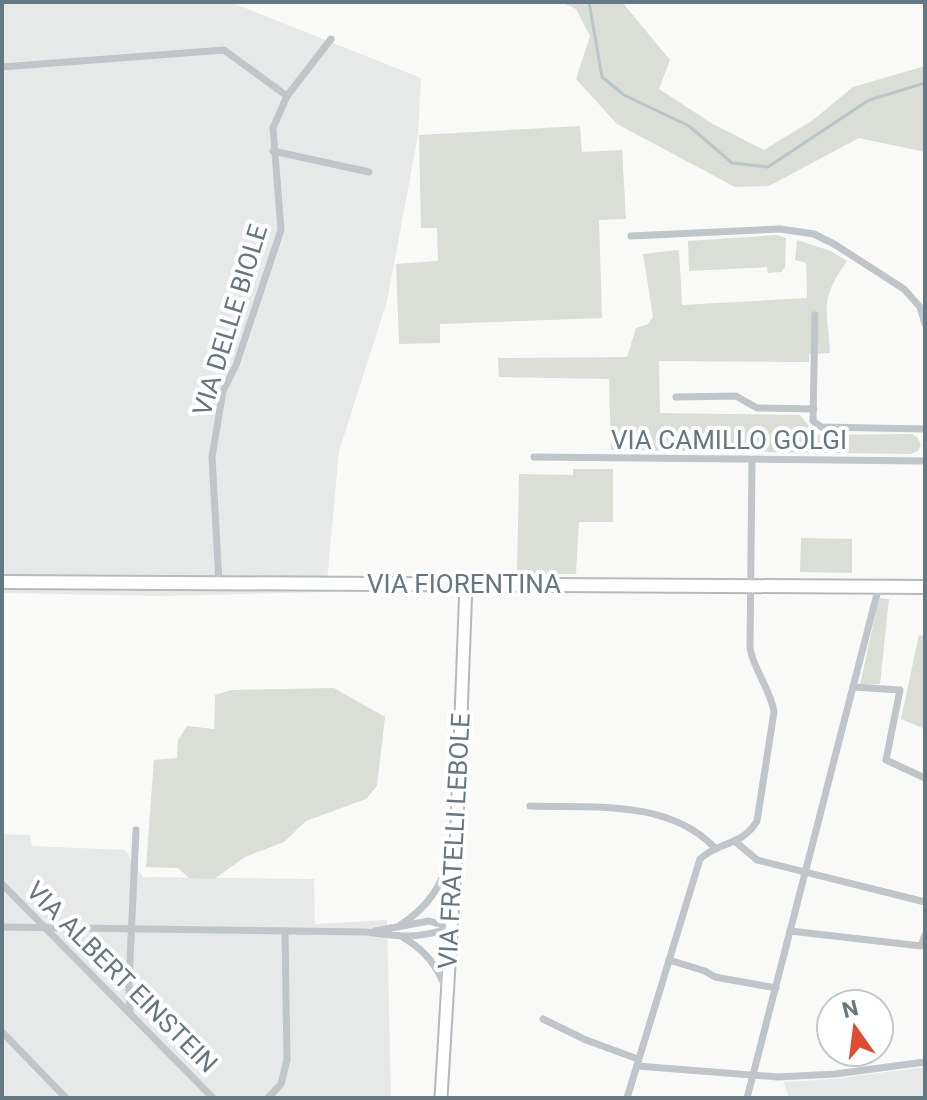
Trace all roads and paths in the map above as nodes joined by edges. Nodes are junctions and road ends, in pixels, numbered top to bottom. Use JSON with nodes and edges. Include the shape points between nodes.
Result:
{"nodes":[{"id":1,"x":331,"y":39,"type":"dead end"},
{"id":2,"x":2,"y":67,"type":"edge"},
{"id":3,"x":287,"y":96,"type":"junction"},
{"id":4,"x":273,"y":151,"type":"junction"},
{"id":5,"x":369,"y":172,"type":"dead end"},
{"id":6,"x":631,"y":236,"type":"dead end"},
{"id":7,"x":815,"y":315,"type":"dead end"},
{"id":8,"x":925,"y":324,"type":"edge"},
{"id":9,"x":676,"y":397,"type":"dead end"},
{"id":10,"x":814,"y":409,"type":"junction"},
{"id":11,"x":925,"y":429,"type":"edge"},
{"id":12,"x":534,"y":457,"type":"dead end"},
{"id":13,"x":752,"y":460,"type":"junction"},
{"id":14,"x":925,"y":461,"type":"edge"},
{"id":15,"x":2,"y":582,"type":"edge"},
{"id":16,"x":219,"y":583,"type":"junction"},
{"id":17,"x":466,"y":584,"type":"junction"},
{"id":18,"x":752,"y":585,"type":"junction"},
{"id":19,"x":879,"y":586,"type":"junction"},
{"id":20,"x":925,"y":587,"type":"edge"},
{"id":21,"x":853,"y":687,"type":"junction"},
{"id":22,"x":925,"y":778,"type":"edge"},
{"id":23,"x":530,"y":806,"type":"dead end"},
{"id":24,"x":136,"y":830,"type":"dead end"},
{"id":25,"x":736,"y":842,"type":"junction"},
{"id":26,"x":714,"y":847,"type":"junction"},
{"id":27,"x":456,"y":849,"type":"junction"},
{"id":28,"x":805,"y":871,"type":"junction"},
{"id":29,"x":2,"y":884,"type":"edge"},
{"id":30,"x":925,"y":902,"type":"edge"},
{"id":31,"x":399,"y":926,"type":"junction"},
{"id":32,"x":2,"y":927,"type":"edge"},
{"id":33,"x":45,"y":927,"type":"junction"},
{"id":34,"x":451,"y":928,"type":"junction"},
{"id":35,"x":133,"y":929,"type":"junction"},
{"id":36,"x":285,"y":931,"type":"junction"},
{"id":37,"x":790,"y":931,"type":"junction"},
{"id":38,"x":367,"y":932,"type":"junction"},
{"id":39,"x":925,"y":935,"type":"edge"},
{"id":40,"x":403,"y":937,"type":"junction"},
{"id":41,"x":669,"y":960,"type":"junction"},
{"id":42,"x":776,"y":988,"type":"junction"},
{"id":43,"x":447,"y":990,"type":"junction"},
{"id":44,"x":130,"y":1011,"type":"junction"},
{"id":45,"x":543,"y":1019,"type":"dead end"},
{"id":46,"x":2,"y":1032,"type":"edge"},
{"id":47,"x":638,"y":1062,"type":"junction"},
{"id":48,"x":925,"y":1062,"type":"edge"},
{"id":49,"x":754,"y":1076,"type":"junction"},
{"id":50,"x":66,"y":1098,"type":"edge"},
{"id":51,"x":213,"y":1098,"type":"edge"},
{"id":52,"x":268,"y":1098,"type":"edge"},
{"id":53,"x":441,"y":1098,"type":"edge"},
{"id":54,"x":627,"y":1098,"type":"edge"},
{"id":55,"x":747,"y":1098,"type":"edge"}],
"edges":[{"from":1,"to":3,"type":"street","name":"VIA DELLE BIOLE"},
{"from":2,"to":3,"type":"street","via":[[224,50]]},
{"from":3,"to":4,"type":"street","name":"VIA DELLE BIOLE","via":[[273,128]]},
{"from":4,"to":5,"type":"street"},
{"from":4,"to":16,"type":"street","name":"VIA DELLE BIOLE","via":[[281,230],[223,391],[212,457]]},
{"from":6,"to":8,"type":"street","via":[[780,229],[814,234],[904,289],[920,307]]},
{"from":7,"to":10,"type":"street"},
{"from":9,"to":10,"type":"street","via":[[736,396],[757,408]]},
{"from":10,"to":11,"type":"street","via":[[813,421],[821,427]]},
{"from":12,"to":13,"type":"street","name":"VIA CAMILLO GOLGI"},
{"from":13,"to":14,"type":"street","name":"VIA CAMILLO GOLGI"},
{"from":13,"to":18,"type":"street"},
{"from":15,"to":16,"type":"main road","name":"VIA FIORENTINA"},
{"from":16,"to":17,"type":"main road","name":"VIA FIORENTINA"},
{"from":17,"to":18,"type":"main road","name":"VIA FIORENTINA"},
{"from":17,"to":27,"type":"street","name":"VIA FRATELLI LEBOLE"},
{"from":18,"to":19,"type":"main road","name":"VIA FIORENTINA"},
{"from":18,"to":25,"type":"street","via":[[752,661],[774,712],[757,821]]},
{"from":19,"to":20,"type":"main road","name":"VIA FIORENTINA"},
{"from":19,"to":21,"type":"street"},
{"from":21,"to":22,"type":"street","via":[[900,690],[886,760]]},
{"from":21,"to":28,"type":"street"},
{"from":23,"to":26,"type":"street","via":[[626,808],[660,815],[701,834]]},
{"from":24,"to":35,"type":"street"},
{"from":25,"to":26,"type":"street"},
{"from":25,"to":28,"type":"street","via":[[757,860]]},
{"from":26,"to":41,"type":"street","via":[[700,859]]},
{"from":27,"to":31,"type":"street","via":[[440,886],[420,913]]},
{"from":27,"to":34,"type":"street","name":"VIA FRATELLI LEBOLE"},
{"from":28,"to":30,"type":"street"},
{"from":28,"to":37,"type":"street"},
{"from":29,"to":33,"type":"street","name":"VIA ALBERT EINSTEIN"},
{"from":31,"to":34,"type":"street","via":[[429,921]]},
{"from":31,"to":38,"type":"street"},
{"from":32,"to":33,"type":"street"},
{"from":33,"to":35,"type":"street"},
{"from":33,"to":44,"type":"street","name":"VIA ALBERT EINSTEIN"},
{"from":34,"to":40,"type":"street"},
{"from":34,"to":43,"type":"street","name":"VIA FRATELLI LEBOLE"},
{"from":35,"to":36,"type":"street"},
{"from":35,"to":44,"type":"street"},
{"from":36,"to":38,"type":"street"},
{"from":36,"to":52,"type":"street","via":[[287,1060],[281,1084]]},
{"from":37,"to":39,"type":"street","via":[[921,946]]},
{"from":37,"to":42,"type":"street"},
{"from":38,"to":40,"type":"street"},
{"from":40,"to":43,"type":"street","via":[[438,969]]},
{"from":41,"to":42,"type":"street","via":[[715,977]]},
{"from":41,"to":47,"type":"street"},
{"from":42,"to":49,"type":"street"},
{"from":43,"to":53,"type":"street","name":"VIA FRATELLI LEBOLE"},
{"from":44,"to":51,"type":"street","name":"VIA ALBERT EINSTEIN"},
{"from":45,"to":47,"type":"street"},
{"from":46,"to":50,"type":"street"},
{"from":47,"to":49,"type":"street"},
{"from":47,"to":54,"type":"street"},
{"from":48,"to":49,"type":"street","via":[[835,1074]]},
{"from":49,"to":55,"type":"street"}]}
